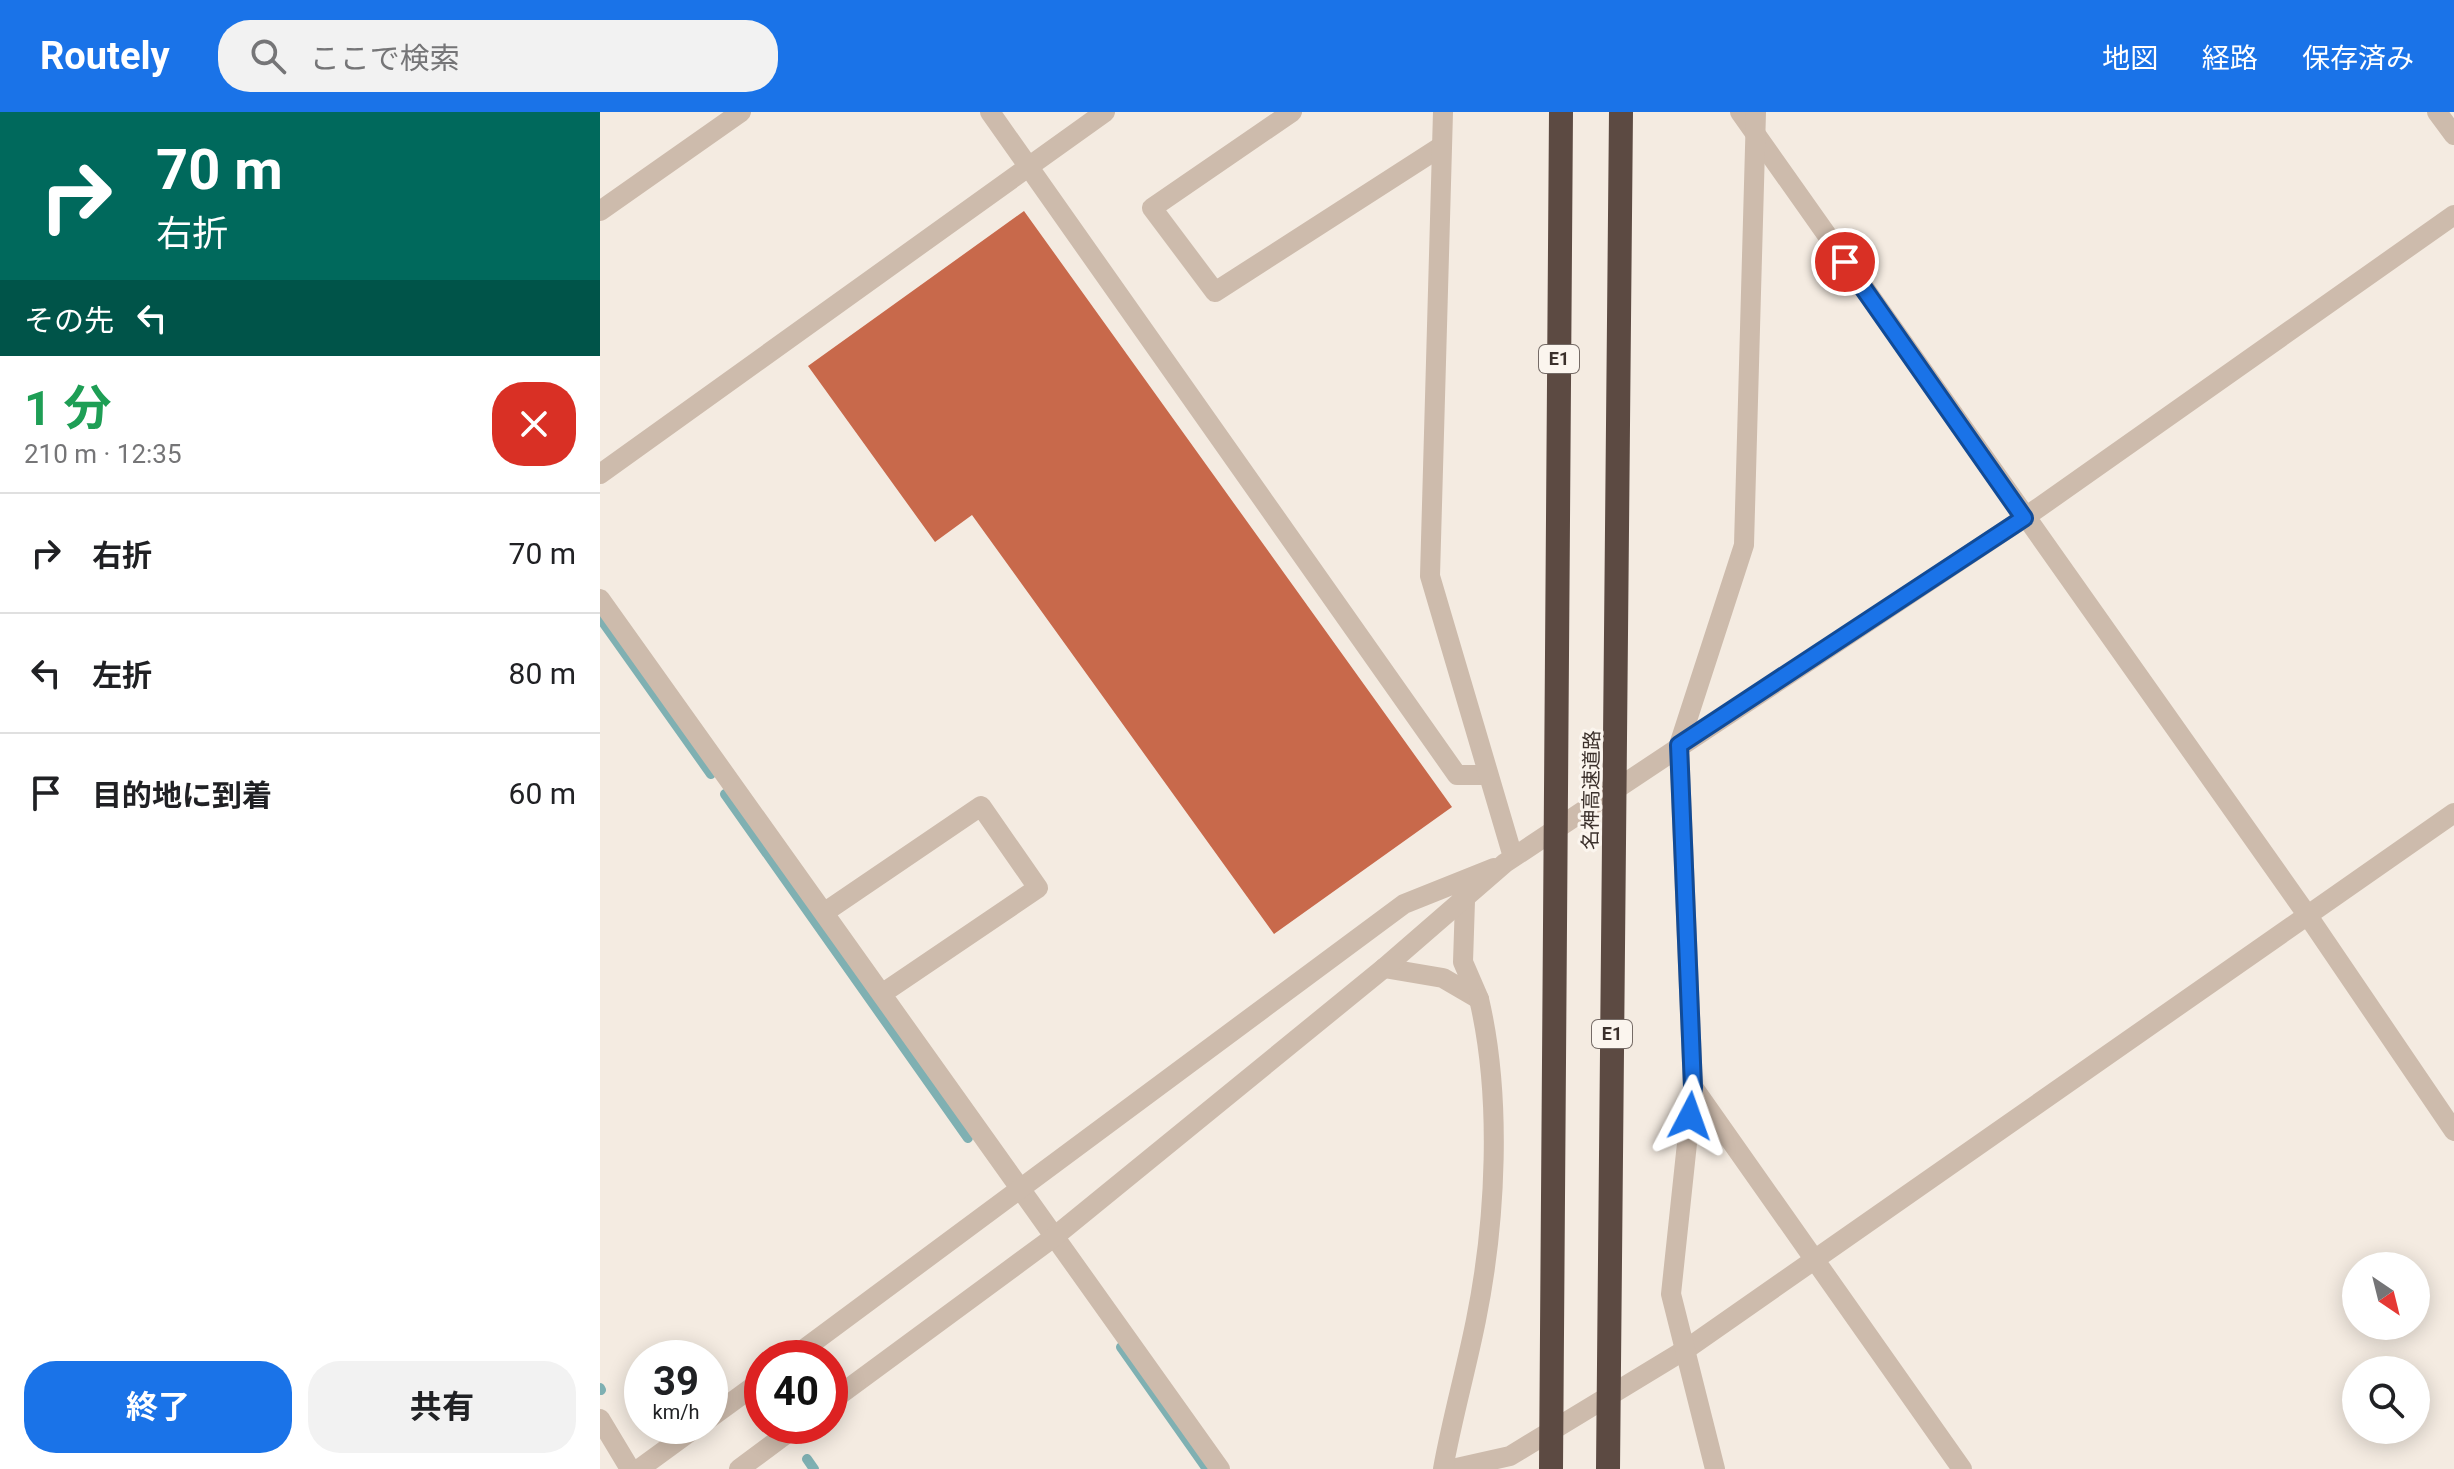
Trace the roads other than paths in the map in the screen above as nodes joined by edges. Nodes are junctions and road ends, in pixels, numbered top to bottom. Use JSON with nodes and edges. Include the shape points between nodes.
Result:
{"nodes":[{"id":1,"x":741,"y":112,"type":"edge"},
{"id":2,"x":990,"y":112,"type":"edge"},
{"id":3,"x":1105,"y":112,"type":"edge"},
{"id":4,"x":1292,"y":112,"type":"edge"},
{"id":5,"x":1443,"y":112,"type":"edge"},
{"id":6,"x":1561,"y":112,"type":"edge"},
{"id":7,"x":1621,"y":112,"type":"edge"},
{"id":8,"x":1732,"y":112,"type":"edge"},
{"id":9,"x":1740,"y":112,"type":"edge"},
{"id":10,"x":1756,"y":112,"type":"edge"},
{"id":11,"x":2437,"y":112,"type":"edge"},
{"id":12,"x":1756,"y":134,"type":"junction"},
{"id":13,"x":2454,"y":135,"type":"edge"},
{"id":14,"x":1442,"y":146,"type":"junction"},
{"id":15,"x":1029,"y":166,"type":"junction"},
{"id":16,"x":600,"y":211,"type":"edge"},
{"id":17,"x":2454,"y":215,"type":"edge"},
{"id":18,"x":600,"y":474,"type":"edge"},
{"id":19,"x":2024,"y":518,"type":"junction"},
{"id":20,"x":600,"y":599,"type":"edge"},
{"id":21,"x":1679,"y":745,"type":"junction"},
{"id":22,"x":1488,"y":775,"type":"junction"},
{"id":23,"x":2454,"y":813,"type":"edge"},
{"id":24,"x":1509,"y":860,"type":"junction"},
{"id":25,"x":1465,"y":901,"type":"junction"},
{"id":26,"x":825,"y":912,"type":"junction"},
{"id":27,"x":2308,"y":916,"type":"junction"},
{"id":28,"x":1384,"y":968,"type":"junction"},
{"id":29,"x":883,"y":993,"type":"junction"},
{"id":30,"x":1479,"y":999,"type":"junction"},
{"id":31,"x":1693,"y":1087,"type":"junction"},
{"id":32,"x":2454,"y":1131,"type":"edge"},
{"id":33,"x":1022,"y":1190,"type":"junction"},
{"id":34,"x":1054,"y":1237,"type":"junction"},
{"id":35,"x":1813,"y":1263,"type":"junction"},
{"id":36,"x":817,"y":1340,"type":"edge"},
{"id":37,"x":1688,"y":1348,"type":"junction"},
{"id":38,"x":848,"y":1389,"type":"edge"},
{"id":39,"x":600,"y":1419,"type":"edge"},
{"id":40,"x":673,"y":1444,"type":"edge"},
{"id":41,"x":773,"y":1444,"type":"edge"},
{"id":42,"x":630,"y":1469,"type":"edge"},
{"id":43,"x":639,"y":1469,"type":"edge"},
{"id":44,"x":739,"y":1469,"type":"edge"},
{"id":45,"x":1220,"y":1469,"type":"edge"},
{"id":46,"x":1443,"y":1469,"type":"edge"},
{"id":47,"x":1452,"y":1469,"type":"edge"},
{"id":48,"x":1551,"y":1469,"type":"edge"},
{"id":49,"x":1608,"y":1469,"type":"edge"},
{"id":50,"x":1715,"y":1469,"type":"edge"},
{"id":51,"x":1962,"y":1469,"type":"edge"}],
"edges":[{"from":1,"to":16,"type":"street"},
{"from":2,"to":15,"type":"street"},
{"from":3,"to":15,"type":"street"},
{"from":4,"to":14,"type":"street","via":[[1152,208],[1215,292]]},
{"from":5,"to":14,"type":"street"},
{"from":6,"to":48,"type":"highway","name":"名神高速道路","number":"E1"},
{"from":7,"to":49,"type":"highway","name":"名神高速道路","number":"E1"},
{"from":8,"to":12,"type":"street"},
{"from":9,"to":12,"type":"street"},
{"from":10,"to":12,"type":"street"},
{"from":11,"to":13,"type":"street"},
{"from":12,"to":19,"type":"street"},
{"from":12,"to":21,"type":"street","via":[[1744,545]]},
{"from":14,"to":22,"type":"street","via":[[1430,576]]},
{"from":15,"to":18,"type":"street"},
{"from":15,"to":22,"type":"street","via":[[1457,775]]},
{"from":17,"to":19,"type":"street"},
{"from":19,"to":21,"type":"street"},
{"from":19,"to":27,"type":"street"},
{"from":20,"to":26,"type":"street"},
{"from":21,"to":24,"type":"street"},
{"from":21,"to":31,"type":"street"},
{"from":22,"to":24,"type":"street"},
{"from":23,"to":27,"type":"street"},
{"from":24,"to":25,"type":"street"},
{"from":24,"to":33,"type":"street","via":[[1404,904]]},
{"from":25,"to":28,"type":"street"},
{"from":25,"to":30,"type":"street","via":[[1463,962]]},
{"from":26,"to":29,"type":"street"},
{"from":26,"to":29,"type":"street","via":[[981,806],[1038,888]]},
{"from":27,"to":32,"type":"street"},
{"from":27,"to":35,"type":"street"},
{"from":28,"to":30,"type":"street","via":[[1443,978]]},
{"from":28,"to":34,"type":"street"},
{"from":29,"to":33,"type":"street"},
{"from":30,"to":46,"type":"street","via":[[1488,1038],[1493,1178],[1476,1318]]},
{"from":31,"to":35,"type":"street"},
{"from":31,"to":37,"type":"street","via":[[1671,1294]]},
{"from":33,"to":34,"type":"street"},
{"from":33,"to":36,"type":"street"},
{"from":34,"to":38,"type":"street"},
{"from":34,"to":45,"type":"street"},
{"from":35,"to":37,"type":"street"},
{"from":35,"to":51,"type":"street"},
{"from":37,"to":47,"type":"street","via":[[1510,1456]]},
{"from":37,"to":50,"type":"street"},
{"from":39,"to":42,"type":"street"},
{"from":40,"to":43,"type":"street"},
{"from":41,"to":44,"type":"street"}]}
